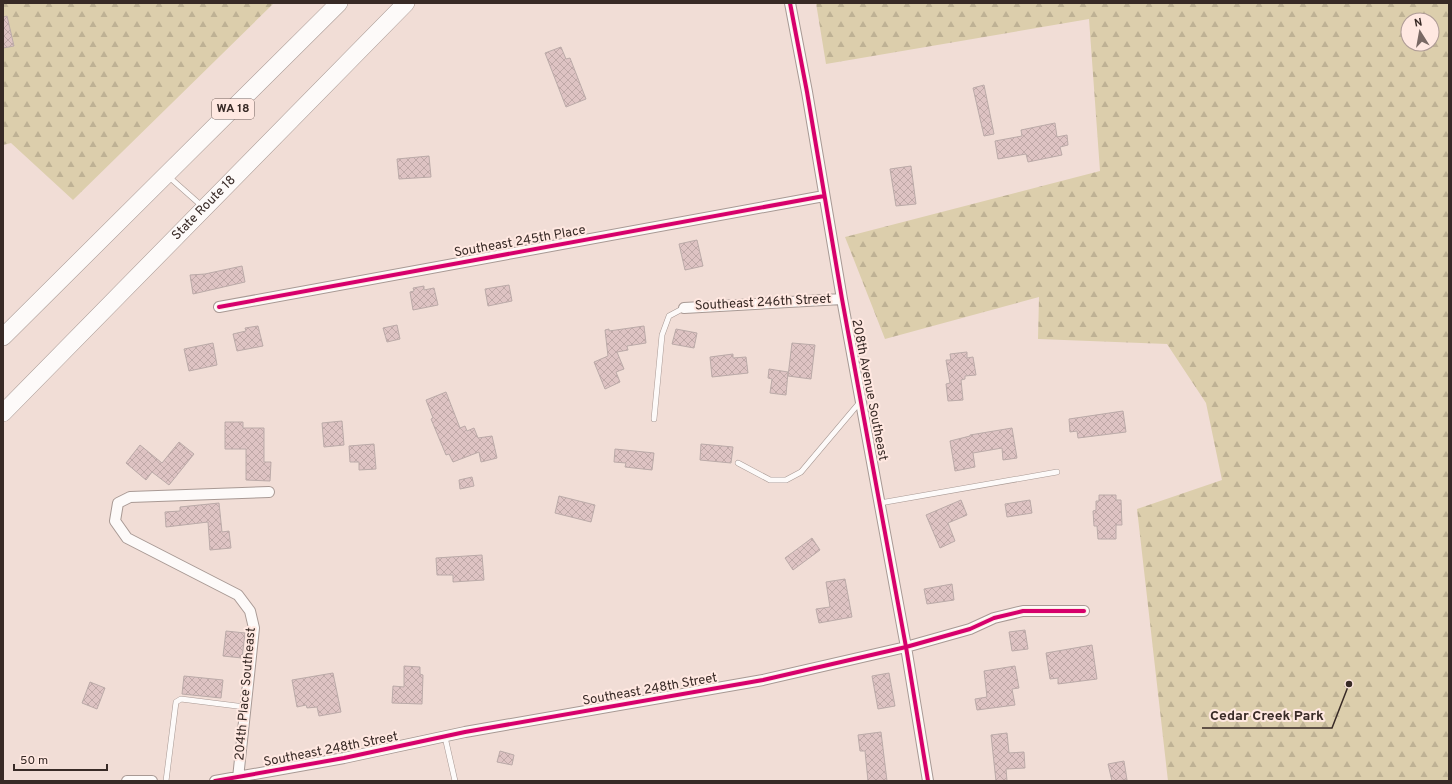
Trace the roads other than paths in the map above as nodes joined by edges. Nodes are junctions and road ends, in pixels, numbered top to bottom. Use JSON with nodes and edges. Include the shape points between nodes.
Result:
{"nodes":[{"id":1,"x":340,"y":3,"type":"edge"},
{"id":2,"x":406,"y":3,"type":"edge"},
{"id":3,"x":790,"y":3,"type":"edge"},
{"id":4,"x":167,"y":175,"type":"junction"},
{"id":5,"x":824,"y":196,"type":"junction"},
{"id":6,"x":205,"y":208,"type":"junction"},
{"id":7,"x":842,"y":299,"type":"junction"},
{"id":8,"x":219,"y":307,"type":"dead end"},
{"id":9,"x":684,"y":308,"type":"joint"},
{"id":10,"x":3,"y":337,"type":"edge"},
{"id":11,"x":861,"y":401,"type":"junction"},
{"id":12,"x":3,"y":413,"type":"edge"},
{"id":13,"x":654,"y":419,"type":"dead end"},
{"id":14,"x":738,"y":463,"type":"dead end"},
{"id":15,"x":1056,"y":472,"type":"dead end"},
{"id":16,"x":269,"y":492,"type":"dead end"},
{"id":17,"x":880,"y":503,"type":"junction"},
{"id":18,"x":1084,"y":611,"type":"dead end"},
{"id":19,"x":906,"y":647,"type":"junction"},
{"id":20,"x":246,"y":707,"type":"junction"},
{"id":21,"x":445,"y":737,"type":"junction"},
{"id":22,"x":238,"y":778,"type":"junction"},
{"id":23,"x":127,"y":781,"type":"edge"},
{"id":24,"x":152,"y":781,"type":"edge"},
{"id":25,"x":166,"y":781,"type":"edge"},
{"id":26,"x":215,"y":781,"type":"edge"},
{"id":27,"x":454,"y":781,"type":"edge"},
{"id":28,"x":928,"y":781,"type":"edge"}],
"edges":[{"from":1,"to":4,"type":"highway","number":"WA 18"},
{"from":2,"to":6,"type":"highway","name":"State Route 18"},
{"from":3,"to":5,"type":"street","name":"208th Avenue Southeast"},
{"from":4,"to":6,"type":"lane"},
{"from":4,"to":10,"type":"highway","number":"WA 18"},
{"from":5,"to":7,"type":"street","name":"208th Avenue Southeast"},
{"from":5,"to":8,"type":"street","name":"Southeast 245th Place"},
{"from":6,"to":12,"type":"highway","name":"State Route 18"},
{"from":7,"to":9,"type":"street","name":"Southeast 246th Street"},
{"from":7,"to":11,"type":"street","name":"208th Avenue Southeast"},
{"from":9,"to":13,"type":"lane","via":[[669,316],[662,335]]},
{"from":11,"to":14,"type":"lane","via":[[801,472],[786,480],[770,480]]},
{"from":11,"to":17,"type":"street","name":"208th Avenue Southeast"},
{"from":15,"to":17,"type":"lane"},
{"from":16,"to":20,"type":"street","name":"204th Place Southeast","via":[[130,497],[118,503],[115,521],[127,538],[238,595],[250,611],[254,628]]},
{"from":17,"to":19,"type":"street","name":"208th Avenue Southeast"},
{"from":18,"to":19,"type":"street","name":"Southeast 248th Street","via":[[1023,611]]},
{"from":19,"to":21,"type":"street","name":"Southeast 248th Street","via":[[764,680]]},
{"from":19,"to":28,"type":"street","name":"208th Avenue Southeast"},
{"from":20,"to":22,"type":"street","name":"204th Place Southeast"},
{"from":20,"to":25,"type":"lane","via":[[181,700],[176,702]]},
{"from":21,"to":22,"type":"street","name":"Southeast 248th Street"},
{"from":21,"to":27,"type":"lane"},
{"from":22,"to":26,"type":"street","name":"Southeast 248th Street"},
{"from":23,"to":24,"type":"street"}]}
